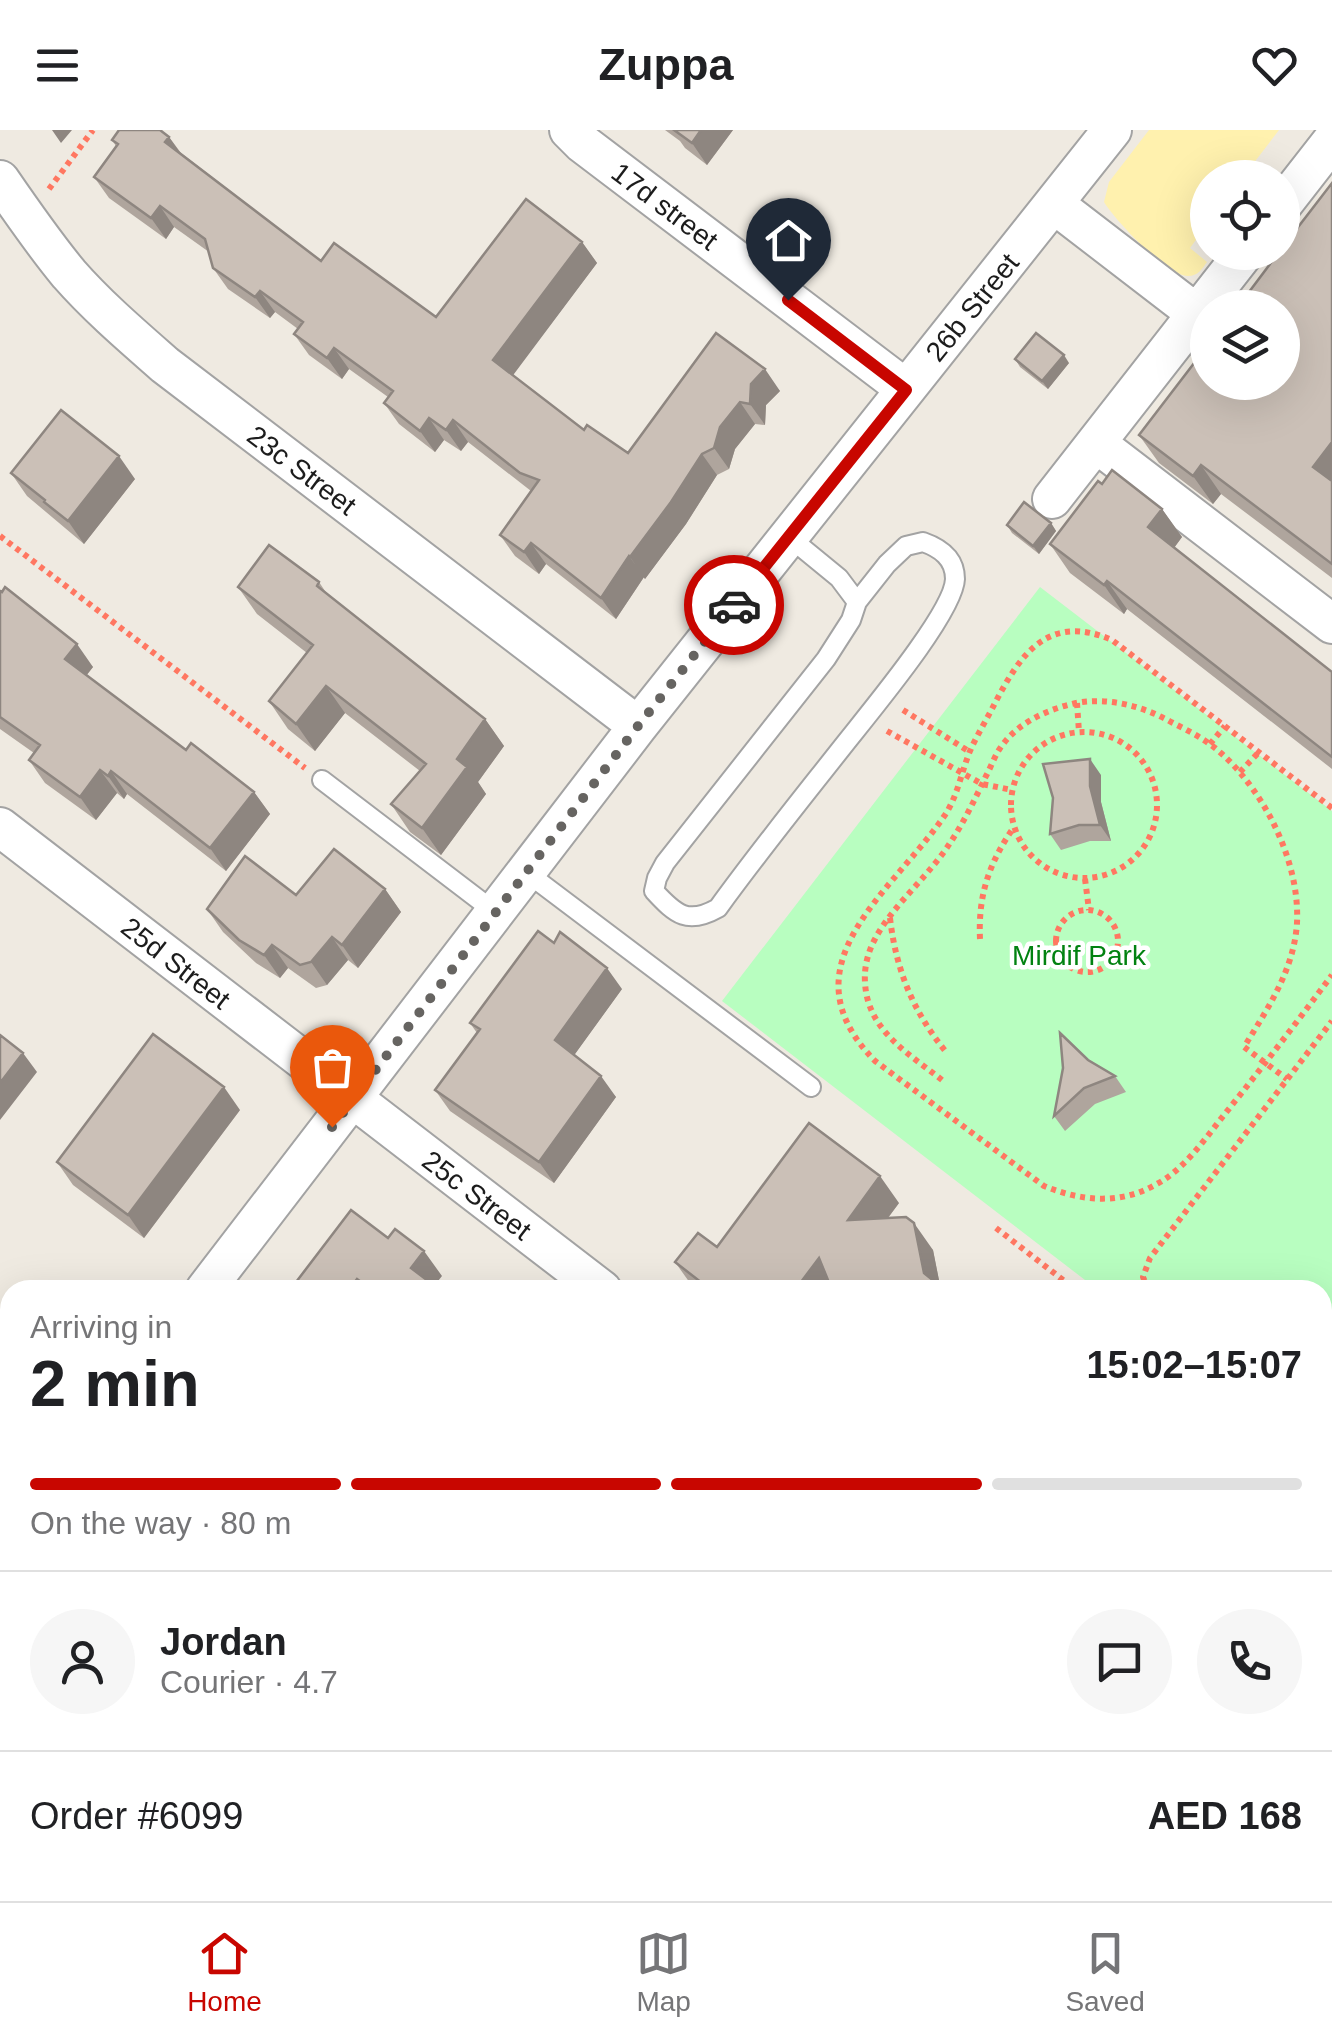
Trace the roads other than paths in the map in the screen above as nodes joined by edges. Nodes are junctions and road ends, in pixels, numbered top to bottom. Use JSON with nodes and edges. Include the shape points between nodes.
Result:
{"nodes":[{"id":1,"x":569,"y":130,"type":"edge"},
{"id":2,"x":1112,"y":130,"type":"edge"},
{"id":3,"x":1332,"y":141,"type":"edge"},
{"id":4,"x":0,"y":180,"type":"edge"},
{"id":5,"x":1300,"y":181,"type":"edge"},
{"id":6,"x":1054,"y":204,"type":"junction"},
{"id":7,"x":1231,"y":270,"type":"edge"},
{"id":8,"x":1216,"y":290,"type":"edge"},
{"id":9,"x":1190,"y":309,"type":"edge"},
{"id":10,"x":1190,"y":323,"type":"edge"},
{"id":11,"x":906,"y":390,"type":"junction"},
{"id":12,"x":1096,"y":443,"type":"junction"},
{"id":13,"x":1052,"y":499,"type":"dead end"},
{"id":14,"x":788,"y":536,"type":"junction"},
{"id":15,"x":858,"y":602,"type":"junction"},
{"id":16,"x":1332,"y":624,"type":"edge"},
{"id":17,"x":638,"y":726,"type":"junction"},
{"id":18,"x":322,"y":780,"type":"road end"},
{"id":19,"x":0,"y":828,"type":"edge"},
{"id":20,"x":526,"y":872,"type":"junction"},
{"id":21,"x":496,"y":912,"type":"junction"},
{"id":22,"x":811,"y":1087,"type":"dead end"},
{"id":23,"x":353,"y":1100,"type":"junction"},
{"id":24,"x":213,"y":1280,"type":"edge"},
{"id":25,"x":589,"y":1280,"type":"edge"}],
"edges":[{"from":1,"to":11,"type":"street","name":"17d street"},
{"from":2,"to":6,"type":"street","name":"26b Street"},
{"from":3,"to":5,"type":"street"},
{"from":4,"to":17,"type":"street","name":"23c Street","via":[[71,276],[165,365]]},
{"from":6,"to":9,"type":"street"},
{"from":6,"to":11,"type":"street","name":"26b Street"},
{"from":7,"to":8,"type":"street"},
{"from":10,"to":12,"type":"street"},
{"from":11,"to":14,"type":"street","name":"26b Street"},
{"from":12,"to":13,"type":"street"},
{"from":12,"to":16,"type":"street"},
{"from":14,"to":15,"type":"lane"},
{"from":14,"to":17,"type":"street","name":"26b Street"},
{"from":15,"to":15,"type":"lane","via":[[826,659],[665,863],[654,891],[684,917],[718,908],[882,697],[943,612],[955,579],[952,563],[923,542],[906,546]]},
{"from":17,"to":20,"type":"street","name":"26b Street"},
{"from":18,"to":21,"type":"lane"},
{"from":19,"to":23,"type":"street","name":"25d Street"},
{"from":20,"to":21,"type":"street","name":"26b Street"},
{"from":20,"to":22,"type":"lane"},
{"from":21,"to":23,"type":"street","name":"26b Street"},
{"from":23,"to":24,"type":"street","name":"26b Street"},
{"from":23,"to":25,"type":"street","name":"25c Street"}]}
